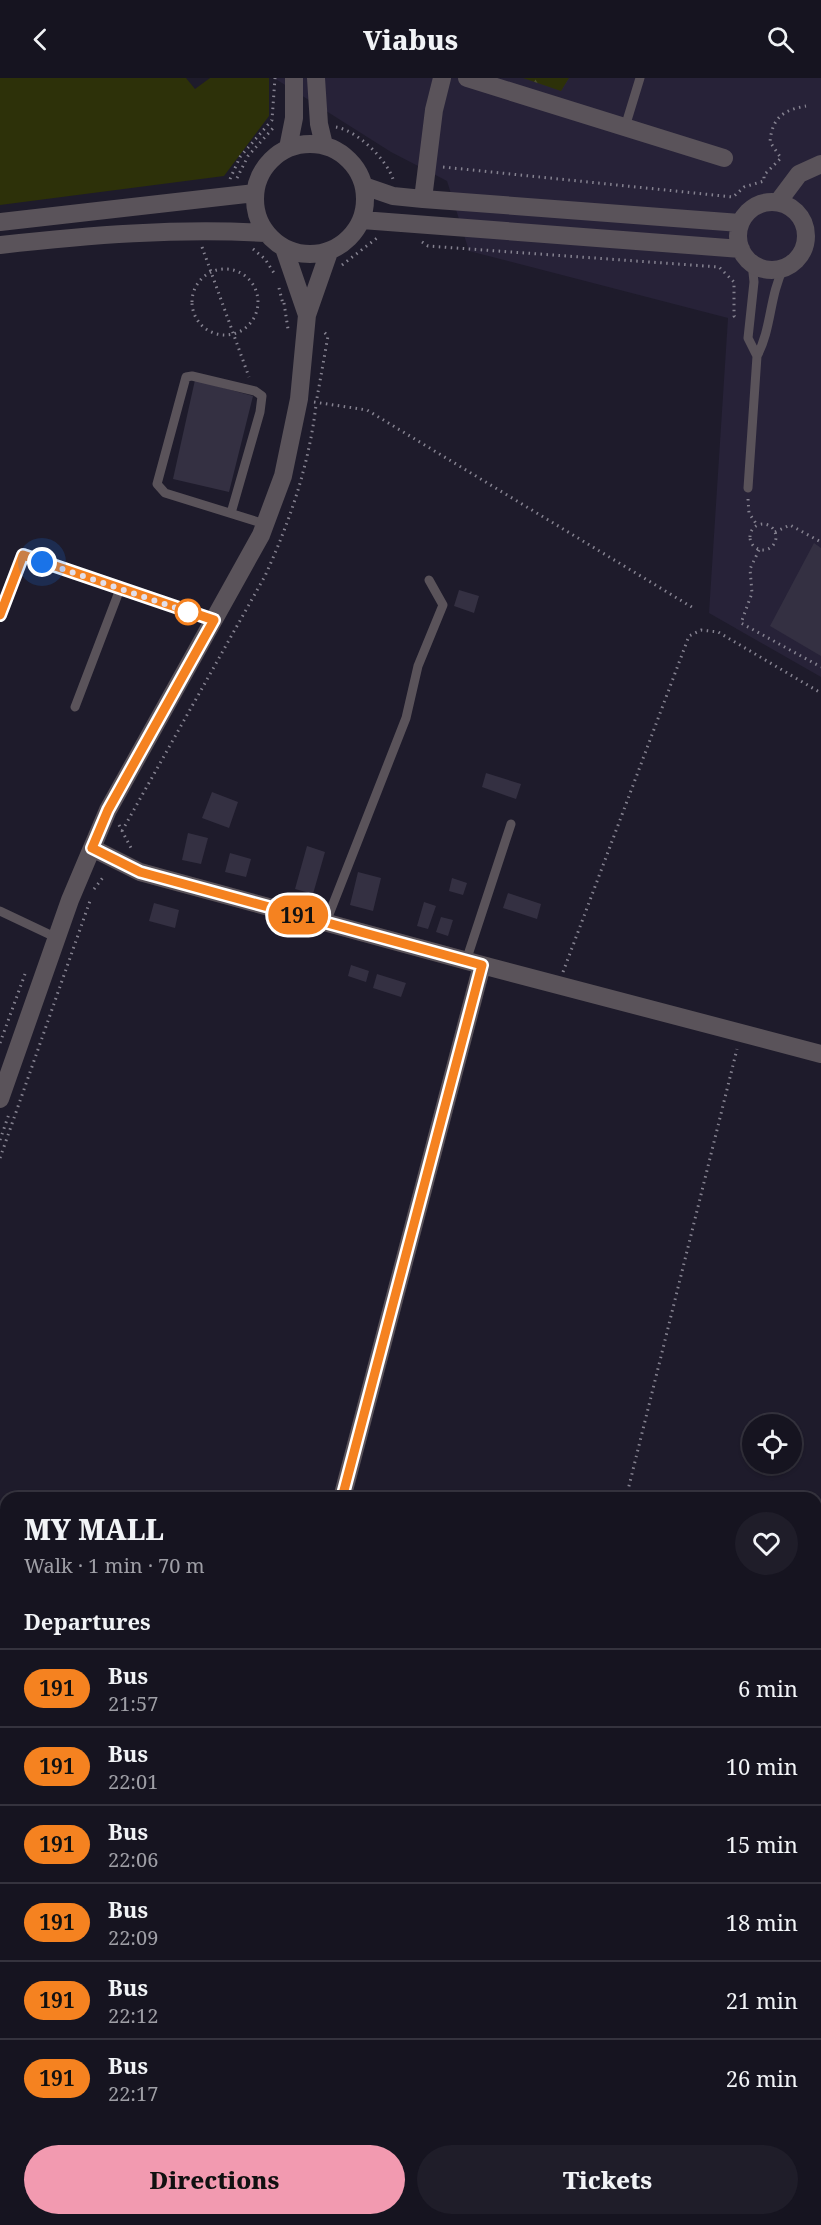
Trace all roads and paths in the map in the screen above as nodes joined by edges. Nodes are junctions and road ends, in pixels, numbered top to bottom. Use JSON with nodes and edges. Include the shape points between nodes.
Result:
{"nodes":[{"id":1,"x":275,"y":78,"type":"edge"},
{"id":2,"x":294,"y":78,"type":"edge"},
{"id":3,"x":316,"y":78,"type":"edge"},
{"id":4,"x":442,"y":78,"type":"edge"},
{"id":5,"x":467,"y":78,"type":"edge"},
{"id":6,"x":640,"y":78,"type":"edge"},
{"id":7,"x":806,"y":106,"type":"dead end"},
{"id":8,"x":319,"y":124,"type":"junction"},
{"id":9,"x":275,"y":127,"type":"dead end"},
{"id":10,"x":625,"y":127,"type":"junction"},
{"id":11,"x":324,"y":145,"type":"junction"},
{"id":12,"x":288,"y":148,"type":"junction"},
{"id":13,"x":724,"y":158,"type":"dead end"},
{"id":14,"x":440,"y":163,"type":"dead end"},
{"id":15,"x":821,"y":164,"type":"edge"},
{"id":16,"x":235,"y":183,"type":"dead end"},
{"id":17,"x":225,"y":185,"type":"dead end"},
{"id":18,"x":364,"y":186,"type":"junction"},
{"id":19,"x":255,"y":193,"type":"junction"},
{"id":20,"x":393,"y":196,"type":"junction"},
{"id":21,"x":423,"y":199,"type":"junction"},
{"id":22,"x":778,"y":202,"type":"junction"},
{"id":23,"x":362,"y":220,"type":"junction"},
{"id":24,"x":0,"y":222,"type":"edge"},
{"id":25,"x":740,"y":223,"type":"junction"},
{"id":26,"x":813,"y":226,"type":"edge"},
{"id":27,"x":267,"y":233,"type":"junction"},
{"id":28,"x":381,"y":236,"type":"dead end"},
{"id":29,"x":412,"y":237,"type":"dead end"},
{"id":30,"x":200,"y":240,"type":"dead end"},
{"id":31,"x":0,"y":245,"type":"edge"},
{"id":32,"x":246,"y":245,"type":"dead end"},
{"id":33,"x":284,"y":248,"type":"junction"},
{"id":34,"x":821,"y":251,"type":"edge"},
{"id":35,"x":328,"y":252,"type":"junction"},
{"id":36,"x":802,"y":252,"type":"junction"},
{"id":37,"x":746,"y":256,"type":"junction"},
{"id":38,"x":339,"y":267,"type":"dead end"},
{"id":39,"x":784,"y":267,"type":"junction"},
{"id":40,"x":211,"y":273,"type":"junction"},
{"id":41,"x":276,"y":279,"type":"dead end"},
{"id":42,"x":279,"y":284,"type":"dead end"},
{"id":43,"x":286,"y":291,"type":"dead end"},
{"id":44,"x":284,"y":306,"type":"junction"},
{"id":45,"x":307,"y":315,"type":"junction"},
{"id":46,"x":284,"y":317,"type":"dead end"},
{"id":47,"x":750,"y":320,"type":"junction"},
{"id":48,"x":233,"y":334,"type":"junction"},
{"id":49,"x":757,"y":356,"type":"junction"},
{"id":50,"x":250,"y":380,"type":"dead end"},
{"id":51,"x":312,"y":401,"type":"dead end"},
{"id":52,"x":748,"y":488,"type":"joint"},
{"id":53,"x":231,"y":513,"type":"junction"},
{"id":54,"x":265,"y":524,"type":"junction"},
{"id":55,"x":757,"y":525,"type":"junction"},
{"id":56,"x":775,"y":532,"type":"junction"},
{"id":57,"x":821,"y":542,"type":"edge"},
{"id":58,"x":759,"y":550,"type":"junction"},
{"id":59,"x":429,"y":580,"type":"dead end"},
{"id":60,"x":120,"y":589,"type":"junction"},
{"id":61,"x":695,"y":609,"type":"dead end"},
{"id":62,"x":0,"y":615,"type":"edge"},
{"id":63,"x":214,"y":620,"type":"junction"},
{"id":64,"x":821,"y":667,"type":"edge"},
{"id":65,"x":821,"y":693,"type":"edge"},
{"id":66,"x":75,"y":707,"type":"dead end"},
{"id":67,"x":511,"y":824,"type":"dead end"},
{"id":68,"x":122,"y":831,"type":"dead end"},
{"id":69,"x":92,"y":848,"type":"junction"},
{"id":70,"x":132,"y":849,"type":"dead end"},
{"id":71,"x":104,"y":876,"type":"dead end"},
{"id":72,"x":0,"y":911,"type":"edge"},
{"id":73,"x":326,"y":922,"type":"junction"},
{"id":74,"x":57,"y":938,"type":"junction"},
{"id":75,"x":474,"y":963,"type":"junction"},
{"id":76,"x":559,"y":984,"type":"junction"},
{"id":77,"x":741,"y":1032,"type":"junction"},
{"id":78,"x":821,"y":1054,"type":"edge"},
{"id":79,"x":0,"y":1099,"type":"edge"},
{"id":80,"x":0,"y":1158,"type":"edge"},
{"id":81,"x":343,"y":1492,"type":"edge"},
{"id":82,"x":627,"y":1492,"type":"edge"}],
"edges":[{"from":1,"to":17,"type":"path","via":[[272,120],[240,157]]},
{"from":2,"to":12,"type":"street","via":[[294,118]]},
{"from":3,"to":8,"type":"street"},
{"from":4,"to":21,"type":"street"},
{"from":5,"to":10,"type":"street"},
{"from":6,"to":10,"type":"lane"},
{"from":7,"to":14,"type":"path","via":[[789,109],[777,117],[770,142],[781,158],[764,175],[764,181],[744,187],[733,196],[479,172],[444,168]]},
{"from":8,"to":11,"type":"street"},
{"from":8,"to":20,"type":"path","via":[[347,129],[374,151],[393,176]]},
{"from":9,"to":16,"type":"path","via":[[248,156]]},
{"from":10,"to":13,"type":"street"},
{"from":11,"to":12,"type":"street"},
{"from":11,"to":18,"type":"street","via":[[354,165]]},
{"from":12,"to":19,"type":"street","via":[[263,170]]},
{"from":15,"to":22,"type":"street","via":[[799,174]]},
{"from":18,"to":20,"type":"street"},
{"from":18,"to":23,"type":"street"},
{"from":19,"to":24,"type":"street"},
{"from":19,"to":27,"type":"street","via":[[256,213]]},
{"from":20,"to":21,"type":"street"},
{"from":21,"to":25,"type":"street"},
{"from":22,"to":25,"type":"street","via":[[751,208]]},
{"from":22,"to":26,"type":"street"},
{"from":23,"to":35,"type":"street","via":[[348,240]]},
{"from":23,"to":37,"type":"street"},
{"from":25,"to":37,"type":"street","via":[[738,241]]},
{"from":26,"to":36,"type":"street"},
{"from":27,"to":31,"type":"street","via":[[104,233]]},
{"from":27,"to":33,"type":"street"},
{"from":28,"to":38,"type":"path"},
{"from":29,"to":47,"type":"path","via":[[428,246],[719,267],[735,286],[734,316]]},
{"from":30,"to":40,"type":"path"},
{"from":32,"to":41,"type":"path","via":[[264,259]]},
{"from":33,"to":35,"type":"street","via":[[306,255]]},
{"from":33,"to":45,"type":"street"},
{"from":34,"to":36,"type":"street"},
{"from":35,"to":45,"type":"street"},
{"from":36,"to":39,"type":"street"},
{"from":37,"to":39,"type":"street","via":[[768,269]]},
{"from":37,"to":47,"type":"lane","via":[[754,282]]},
{"from":39,"to":49,"type":"lane","via":[[776,284],[766,339]]},
{"from":40,"to":48,"type":"path"},
{"from":40,"to":48,"type":"path","via":[[196,288],[194,310],[205,328]]},
{"from":40,"to":48,"type":"path","via":[[221,270],[242,274],[256,289],[253,320]]},
{"from":42,"to":44,"type":"path"},
{"from":43,"to":44,"type":"path"},
{"from":44,"to":46,"type":"path"},
{"from":45,"to":54,"type":"street","via":[[299,399],[283,476]]},
{"from":47,"to":49,"type":"lane","via":[[748,338]]},
{"from":48,"to":50,"type":"path"},
{"from":49,"to":52,"type":"lane"},
{"from":51,"to":61,"type":"path","via":[[366,410]]},
{"from":52,"to":55,"type":"path","via":[[749,513]]},
{"from":53,"to":53,"type":"lane","via":[[165,493],[157,484],[186,377],[255,391],[262,396]]},
{"from":53,"to":54,"type":"lane"},
{"from":54,"to":63,"type":"street"},
{"from":55,"to":56,"type":"path","via":[[765,524]]},
{"from":55,"to":58,"type":"path","via":[[749,536]]},
{"from":56,"to":57,"type":"path","via":[[790,525]]},
{"from":56,"to":58,"type":"path","via":[[774,544]]},
{"from":58,"to":64,"type":"path","via":[[750,569],[753,593],[741,622]]},
{"from":59,"to":73,"type":"lane","via":[[444,606],[418,666],[406,718]]},
{"from":60,"to":62,"type":"lane","via":[[23,555]]},
{"from":60,"to":63,"type":"lane"},
{"from":60,"to":66,"type":"lane"},
{"from":63,"to":69,"type":"street","via":[[108,810]]},
{"from":65,"to":76,"type":"path","via":[[718,632],[701,630],[689,636]]},
{"from":67,"to":75,"type":"lane"},
{"from":68,"to":70,"type":"path"},
{"from":69,"to":73,"type":"street","via":[[140,872]]},
{"from":69,"to":74,"type":"street"},
{"from":71,"to":80,"type":"path","via":[[93,891]]},
{"from":72,"to":74,"type":"lane"},
{"from":73,"to":75,"type":"street"},
{"from":74,"to":79,"type":"street"},
{"from":75,"to":76,"type":"street"},
{"from":75,"to":81,"type":"street"},
{"from":76,"to":77,"type":"street"},
{"from":77,"to":78,"type":"street"},
{"from":77,"to":82,"type":"path"}]}
